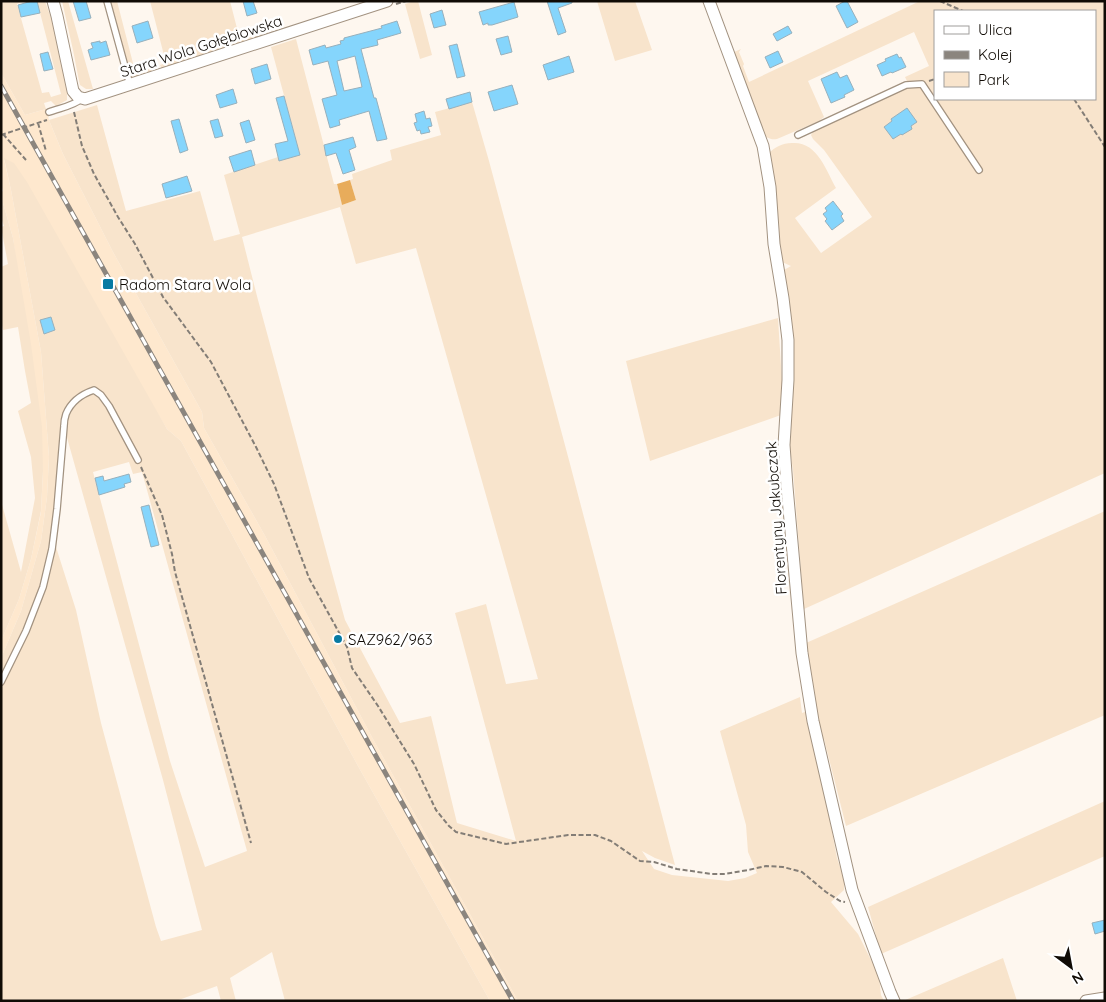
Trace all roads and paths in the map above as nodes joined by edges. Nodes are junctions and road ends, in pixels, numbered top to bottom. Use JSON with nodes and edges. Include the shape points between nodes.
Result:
{"nodes":[{"id":1,"x":53,"y":1,"type":"edge"},
{"id":2,"x":107,"y":1,"type":"edge"},
{"id":3,"x":387,"y":1,"type":"edge"},
{"id":4,"x":709,"y":1,"type":"edge"},
{"id":5,"x":940,"y":1,"type":"edge"},
{"id":6,"x":961,"y":10,"type":"edge"},
{"id":7,"x":130,"y":85,"type":"junction"},
{"id":8,"x":81,"y":99,"type":"junction"},
{"id":9,"x":1075,"y":100,"type":"edge"},
{"id":10,"x":74,"y":110,"type":"dead end"},
{"id":11,"x":49,"y":112,"type":"dead end"},
{"id":12,"x":38,"y":123,"type":"dead end"},
{"id":13,"x":1,"y":135,"type":"edge"},
{"id":14,"x":798,"y":135,"type":"dead end"},
{"id":15,"x":1105,"y":147,"type":"edge"},
{"id":16,"x":46,"y":151,"type":"dead end"},
{"id":17,"x":26,"y":160,"type":"dead end"},
{"id":18,"x":979,"y":170,"type":"dead end"},
{"id":19,"x":138,"y":460,"type":"joint"},
{"id":20,"x":1,"y":682,"type":"edge"},
{"id":21,"x":251,"y":843,"type":"dead end"},
{"id":22,"x":857,"y":904,"type":"junction"},
{"id":23,"x":1105,"y":998,"type":"edge"},
{"id":24,"x":894,"y":1001,"type":"edge"},
{"id":25,"x":1086,"y":1001,"type":"edge"}],
"edges":[{"from":1,"to":8,"type":"street","via":[[73,91]]},
{"from":2,"to":7,"type":"lane"},
{"from":3,"to":7,"type":"street","name":"Stara Wola Gołębiowska"},
{"from":4,"to":22,"type":"street","name":"Florentyny Jakubczak","via":[[763,146],[770,188],[774,244],[788,340],[784,446],[802,653],[812,721]]},
{"from":5,"to":6,"type":"path"},
{"from":7,"to":8,"type":"street","name":"Stara Wola Gołębiowska"},
{"from":8,"to":11,"type":"lane","name":"Stara Wola Gołębiowska"},
{"from":9,"to":15,"type":"path"},
{"from":10,"to":22,"type":"path","via":[[82,146],[94,174],[163,297],[212,362],[256,447],[274,484],[309,578],[347,647],[352,668],[414,764],[436,810],[449,826],[456,832],[506,844],[568,835],[595,835],[611,841],[640,861],[712,874],[766,866],[783,867],[802,872],[840,902]]},
{"from":12,"to":16,"type":"path"},
{"from":13,"to":17,"type":"path"},
{"from":14,"to":18,"type":"lane","via":[[906,85],[922,84]]},
{"from":19,"to":20,"type":"lane","via":[[101,395],[94,390],[80,397],[66,414],[58,509],[43,587]]},
{"from":19,"to":21,"type":"path","via":[[162,515]]},
{"from":22,"to":24,"type":"street","name":"Florentyny Jakubczak"},
{"from":23,"to":25,"type":"street"}]}
